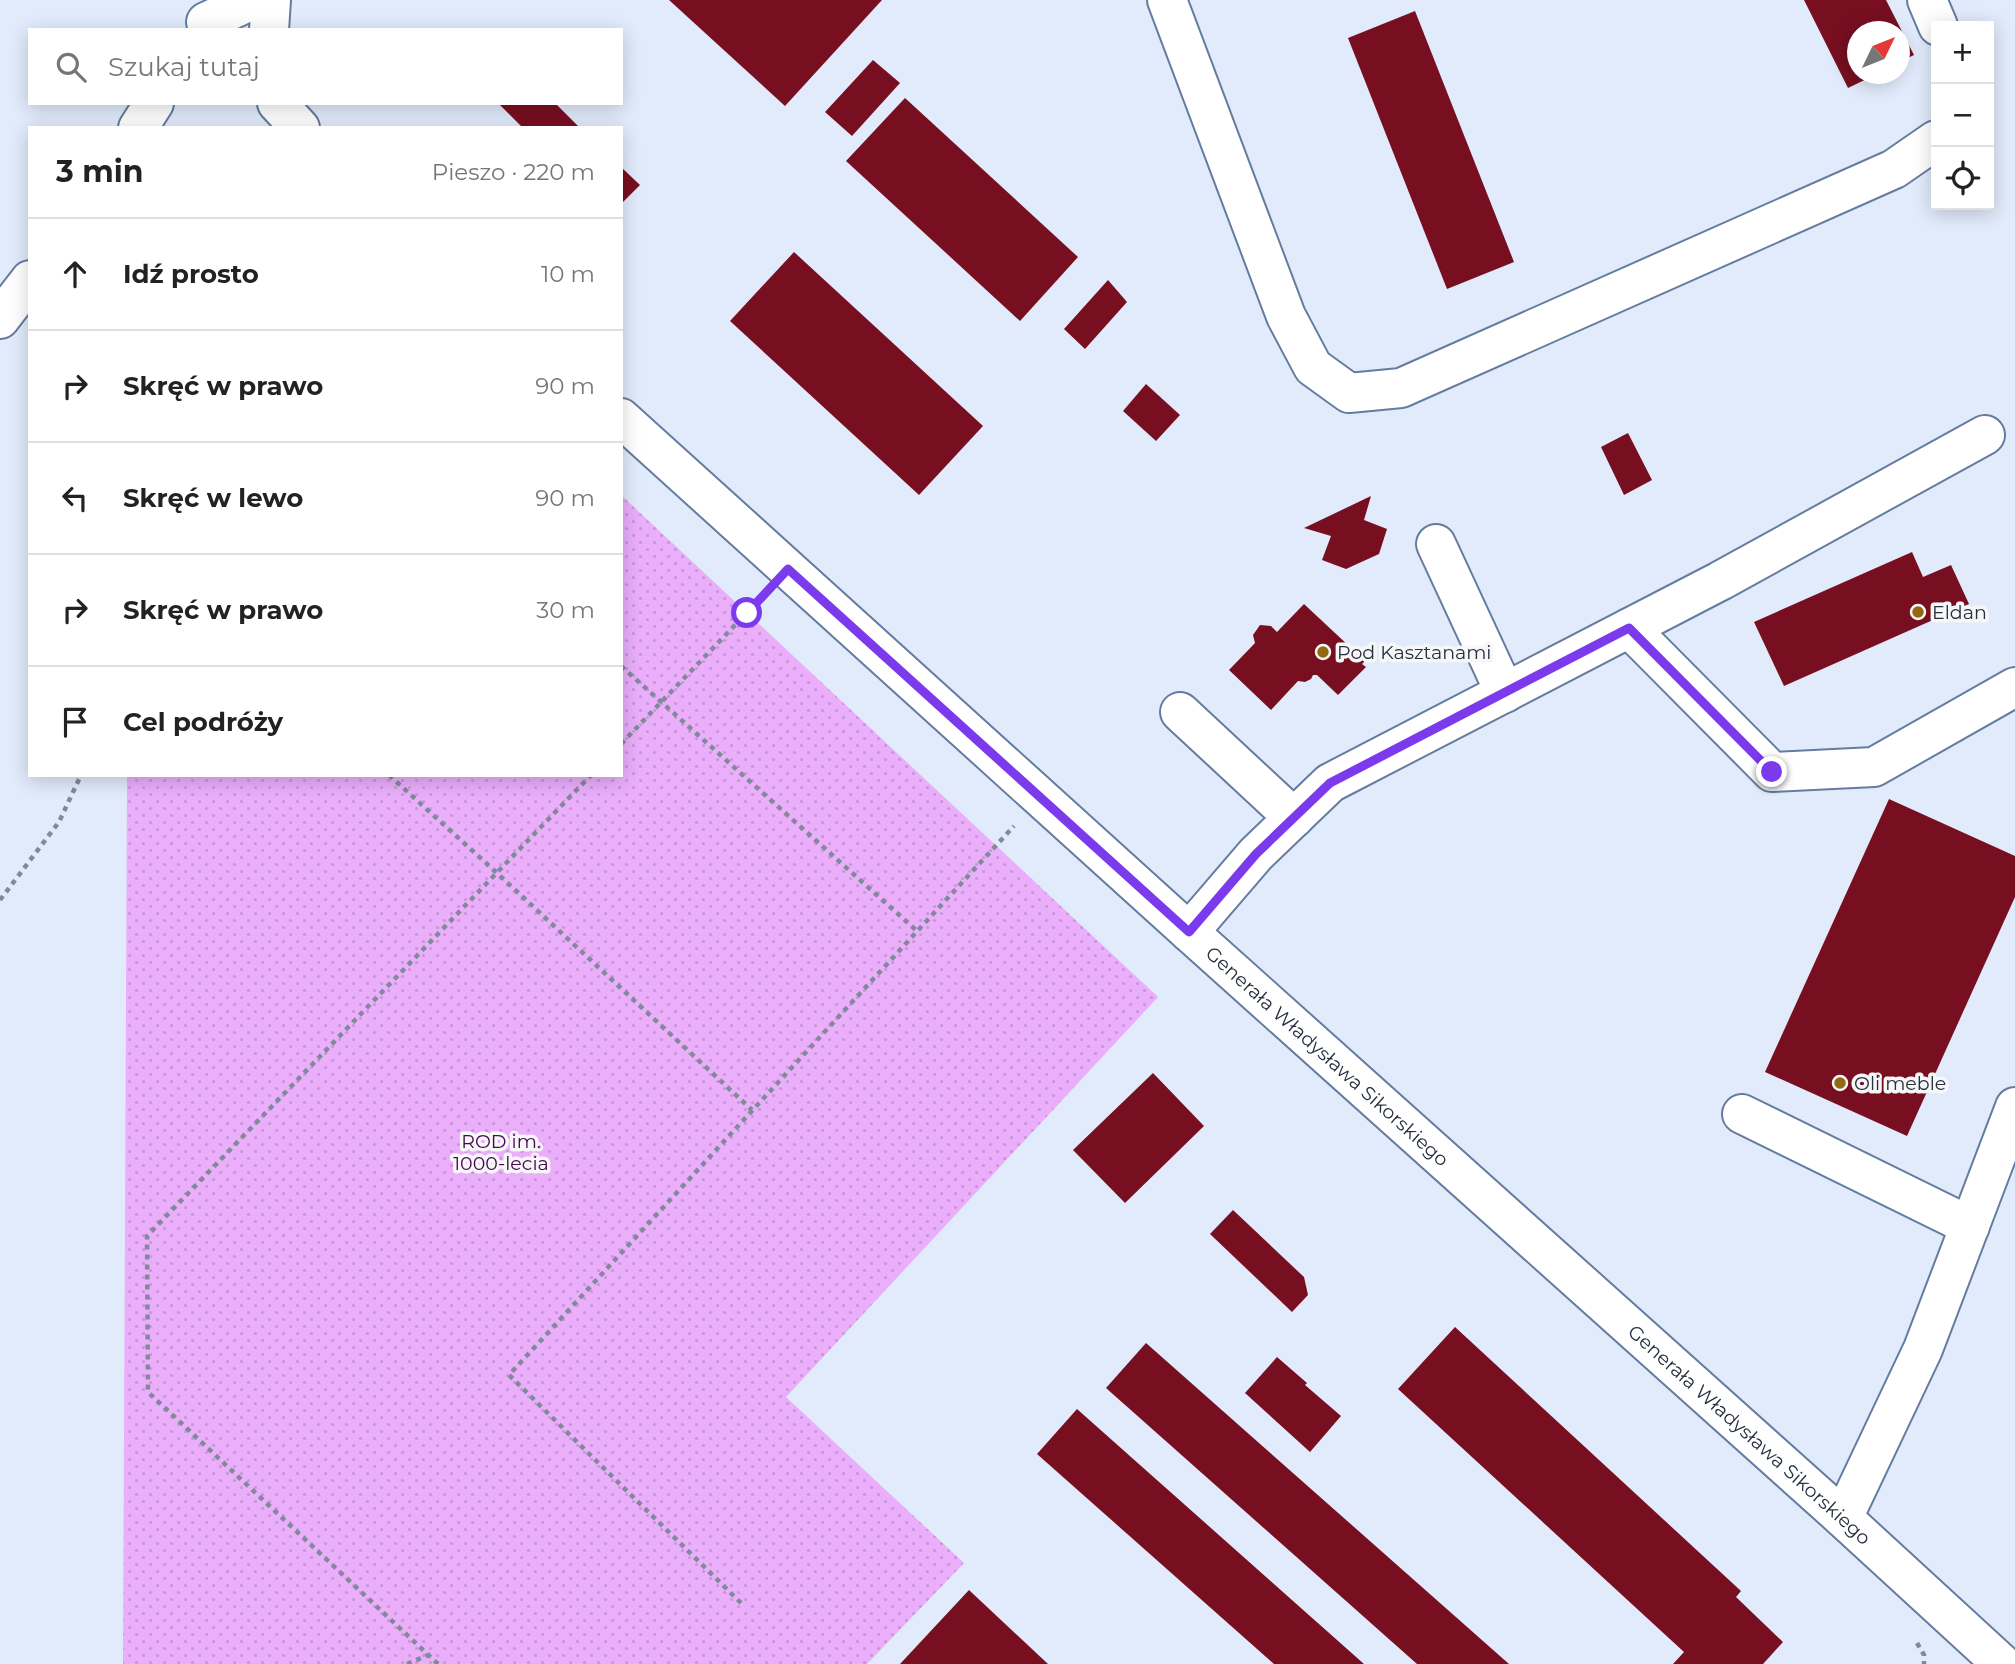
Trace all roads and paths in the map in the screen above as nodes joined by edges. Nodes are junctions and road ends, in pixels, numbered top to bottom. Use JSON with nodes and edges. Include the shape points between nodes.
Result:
{"nodes":[{"id":1,"x":252,"y":0,"type":"edge"},
{"id":2,"x":271,"y":0,"type":"edge"},
{"id":3,"x":1167,"y":0,"type":"edge"},
{"id":4,"x":1927,"y":0,"type":"edge"},
{"id":5,"x":204,"y":16,"type":"edge"},
{"id":6,"x":1936,"y":21,"type":"edge"},
{"id":7,"x":269,"y":28,"type":"edge"},
{"id":8,"x":153,"y":105,"type":"edge"},
{"id":9,"x":279,"y":105,"type":"edge"},
{"id":10,"x":139,"y":126,"type":"edge"},
{"id":11,"x":298,"y":126,"type":"edge"},
{"id":12,"x":1931,"y":143,"type":"edge"},
{"id":13,"x":28,"y":283,"type":"edge"},
{"id":14,"x":0,"y":319,"type":"edge"},
{"id":15,"x":623,"y":420,"type":"edge"},
{"id":16,"x":1985,"y":435,"type":"dead end"},
{"id":17,"x":1436,"y":544,"type":"dead end"},
{"id":18,"x":788,"y":569,"type":"junction"},
{"id":19,"x":1629,"y":628,"type":"junction"},
{"id":20,"x":623,"y":668,"type":"edge"},
{"id":21,"x":2015,"y":687,"type":"edge"},
{"id":22,"x":1505,"y":693,"type":"junction"},
{"id":23,"x":662,"y":703,"type":"junction"},
{"id":24,"x":1180,"y":712,"type":"dead end"},
{"id":25,"x":623,"y":742,"type":"edge"},
{"id":26,"x":80,"y":777,"type":"edge"},
{"id":27,"x":391,"y":777,"type":"edge"},
{"id":28,"x":590,"y":777,"type":"edge"},
{"id":29,"x":1040,"y":797,"type":"junction"},
{"id":30,"x":1294,"y":818,"type":"junction"},
{"id":31,"x":497,"y":873,"type":"junction"},
{"id":32,"x":0,"y":900,"type":"edge"},
{"id":33,"x":917,"y":931,"type":"junction"},
{"id":34,"x":1189,"y":932,"type":"junction"},
{"id":35,"x":2015,"y":1107,"type":"edge"},
{"id":36,"x":752,"y":1110,"type":"junction"},
{"id":37,"x":1742,"y":1114,"type":"dead end"},
{"id":38,"x":1970,"y":1226,"type":"junction"},
{"id":39,"x":1843,"y":1518,"type":"junction"},
{"id":40,"x":741,"y":1603,"type":"dead end"},
{"id":41,"x":428,"y":1655,"type":"junction"},
{"id":42,"x":407,"y":1664,"type":"edge"},
{"id":43,"x":438,"y":1664,"type":"edge"},
{"id":44,"x":2002,"y":1664,"type":"edge"}],
"edges":[{"from":1,"to":5,"type":"street"},
{"from":2,"to":7,"type":"street"},
{"from":3,"to":12,"type":"street","via":[[1286,316],[1313,367],[1349,393],[1401,388],[1894,169]]},
{"from":4,"to":6,"type":"street"},
{"from":8,"to":10,"type":"street"},
{"from":9,"to":11,"type":"street"},
{"from":13,"to":14,"type":"street"},
{"from":15,"to":18,"type":"street","name":"Generała Władysława Sikorskiego"},
{"from":16,"to":19,"type":"street"},
{"from":17,"to":22,"type":"street"},
{"from":18,"to":23,"type":"path"},
{"from":18,"to":29,"type":"street","name":"Generała Władysława Sikorskiego"},
{"from":19,"to":21,"type":"street","via":[[1772,772],[1874,767]]},
{"from":19,"to":22,"type":"street"},
{"from":20,"to":23,"type":"path"},
{"from":22,"to":30,"type":"street","via":[[1330,783]]},
{"from":23,"to":25,"type":"path"},
{"from":23,"to":33,"type":"path"},
{"from":24,"to":30,"type":"street"},
{"from":26,"to":32,"type":"path","via":[[59,822]]},
{"from":27,"to":31,"type":"path"},
{"from":28,"to":31,"type":"path"},
{"from":29,"to":33,"type":"path"},
{"from":29,"to":34,"type":"street","name":"Generała Władysława Sikorskiego"},
{"from":30,"to":34,"type":"street","via":[[1256,854]]},
{"from":31,"to":36,"type":"path"},
{"from":31,"to":41,"type":"path","via":[[147,1236],[148,1392]]},
{"from":33,"to":36,"type":"path"},
{"from":34,"to":39,"type":"street","name":"Generała Władysława Sikorskiego"},
{"from":35,"to":38,"type":"street"},
{"from":36,"to":40,"type":"path","via":[[509,1375]]},
{"from":37,"to":38,"type":"street"},
{"from":38,"to":39,"type":"street","via":[[1923,1349]]},
{"from":39,"to":44,"type":"street","name":"Generała Władysława Sikorskiego"},
{"from":41,"to":42,"type":"path"},
{"from":41,"to":43,"type":"path"}]}
